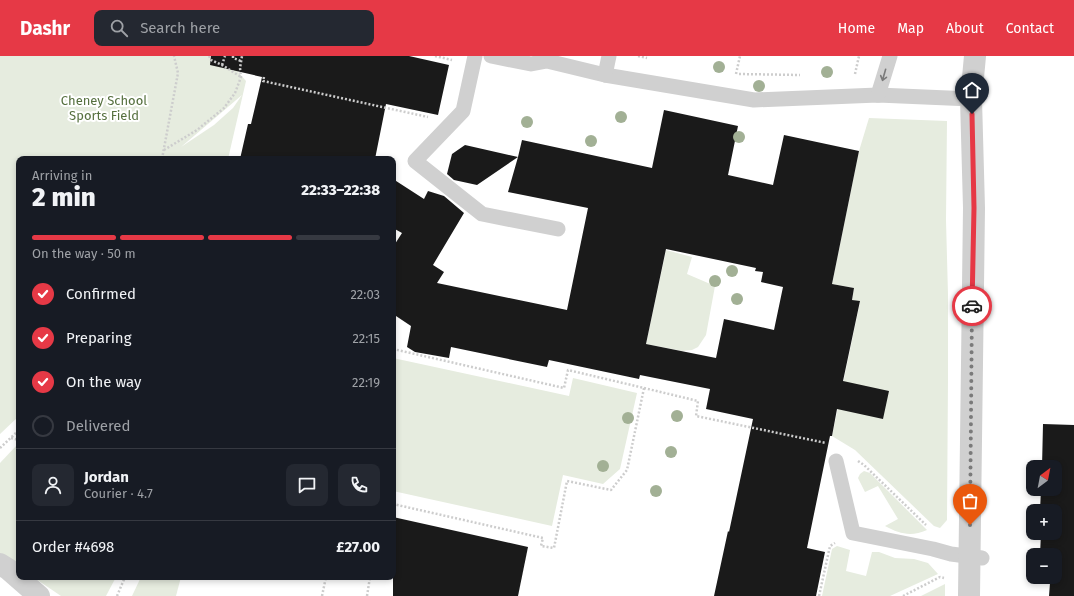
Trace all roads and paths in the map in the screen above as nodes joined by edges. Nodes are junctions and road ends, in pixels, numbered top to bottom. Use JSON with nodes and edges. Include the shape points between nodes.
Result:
{"nodes":[{"id":1,"x":174,"y":56,"type":"edge"},
{"id":2,"x":209,"y":56,"type":"edge"},
{"id":3,"x":225,"y":56,"type":"edge"},
{"id":4,"x":233,"y":56,"type":"edge"},
{"id":5,"x":242,"y":56,"type":"edge"},
{"id":6,"x":435,"y":56,"type":"edge"},
{"id":7,"x":476,"y":56,"type":"edge"},
{"id":8,"x":491,"y":56,"type":"edge"},
{"id":9,"x":609,"y":56,"type":"edge"},
{"id":10,"x":638,"y":56,"type":"edge"},
{"id":11,"x":740,"y":56,"type":"edge"},
{"id":12,"x":859,"y":56,"type":"edge"},
{"id":13,"x":890,"y":56,"type":"edge"},
{"id":14,"x":975,"y":56,"type":"edge"},
{"id":15,"x":548,"y":58,"type":"edge"},
{"id":16,"x":650,"y":59,"type":"dead end"},
{"id":17,"x":241,"y":60,"type":"junction"},
{"id":18,"x":453,"y":60,"type":"dead end"},
{"id":19,"x":222,"y":65,"type":"junction"},
{"id":20,"x":729,"y":74,"type":"dead end"},
{"id":21,"x":736,"y":74,"type":"junction"},
{"id":22,"x":849,"y":74,"type":"dead end"},
{"id":23,"x":605,"y":75,"type":"junction"},
{"id":24,"x":806,"y":75,"type":"dead end"},
{"id":25,"x":241,"y":77,"type":"junction"},
{"id":26,"x":264,"y":77,"type":"dead end"},
{"id":27,"x":878,"y":95,"type":"junction"},
{"id":28,"x":972,"y":99,"type":"junction"},
{"id":29,"x":430,"y":118,"type":"dead end"},
{"id":30,"x":164,"y":150,"type":"junction"},
{"id":31,"x":163,"y":156,"type":"edge"},
{"id":32,"x":558,"y":229,"type":"dead end"},
{"id":33,"x":396,"y":350,"type":"edge"},
{"id":34,"x":644,"y":388,"type":"junction"},
{"id":35,"x":16,"y":433,"type":"edge"},
{"id":36,"x":10,"y":438,"type":"junction"},
{"id":37,"x":16,"y":439,"type":"edge"},
{"id":38,"x":0,"y":448,"type":"edge"},
{"id":39,"x":852,"y":457,"type":"dead end"},
{"id":40,"x":836,"y":461,"type":"joint"},
{"id":41,"x":396,"y":505,"type":"edge"},
{"id":42,"x":930,"y":528,"type":"dead end"},
{"id":43,"x":853,"y":533,"type":"junction"},
{"id":44,"x":976,"y":557,"type":"junction"},
{"id":45,"x":0,"y":564,"type":"edge"},
{"id":46,"x":16,"y":576,"type":"edge"},
{"id":47,"x":21,"y":580,"type":"edge"},
{"id":48,"x":124,"y":580,"type":"edge"},
{"id":49,"x":325,"y":580,"type":"edge"},
{"id":50,"x":370,"y":580,"type":"edge"},
{"id":51,"x":970,"y":588,"type":"edge"},
{"id":52,"x":39,"y":596,"type":"edge"},
{"id":53,"x":117,"y":596,"type":"edge"},
{"id":54,"x":322,"y":596,"type":"edge"},
{"id":55,"x":367,"y":596,"type":"edge"},
{"id":56,"x":819,"y":596,"type":"edge"},
{"id":57,"x":904,"y":596,"type":"edge"}],
"edges":[{"from":1,"to":30,"type":"path","via":[[178,73]]},
{"from":2,"to":19,"type":"path","via":[[211,60]]},
{"from":3,"to":19,"type":"path"},
{"from":4,"to":17,"type":"path","via":[[232,58]]},
{"from":5,"to":17,"type":"path"},
{"from":6,"to":18,"type":"path"},
{"from":7,"to":32,"type":"lane","via":[[463,111],[415,161],[482,214]]},
{"from":8,"to":15,"type":"lane","via":[[531,64]]},
{"from":9,"to":23,"type":"lane"},
{"from":10,"to":16,"type":"path"},
{"from":11,"to":21,"type":"path"},
{"from":12,"to":22,"type":"path","via":[[855,74]]},
{"from":13,"to":27,"type":"lane","one_way":true},
{"from":14,"to":28,"type":"street"},
{"from":15,"to":23,"type":"lane"},
{"from":17,"to":25,"type":"path"},
{"from":19,"to":25,"type":"path"},
{"from":20,"to":21,"type":"path"},
{"from":21,"to":24,"type":"path"},
{"from":23,"to":27,"type":"lane","via":[[754,100]]},
{"from":25,"to":30,"type":"path","via":[[235,93],[224,108],[197,130]]},
{"from":26,"to":29,"type":"path","via":[[263,81]]},
{"from":27,"to":28,"type":"lane"},
{"from":28,"to":44,"type":"street"},
{"from":30,"to":31,"type":"path"},
{"from":33,"to":34,"type":"path","via":[[564,388],[568,370]]},
{"from":34,"to":40,"type":"path","via":[[698,401],[696,416],[833,444]]},
{"from":34,"to":41,"type":"path","via":[[627,470],[611,490],[567,481],[554,548],[541,546],[543,538]]},
{"from":35,"to":36,"type":"path"},
{"from":36,"to":37,"type":"path"},
{"from":36,"to":38,"type":"path"},
{"from":39,"to":42,"type":"path","via":[[864,465]]},
{"from":40,"to":43,"type":"lane"},
{"from":43,"to":44,"type":"lane"},
{"from":43,"to":56,"type":"path","via":[[830,546]]},
{"from":44,"to":51,"type":"street"},
{"from":45,"to":46,"type":"street"},
{"from":47,"to":52,"type":"street"},
{"from":48,"to":53,"type":"path"},
{"from":49,"to":54,"type":"path"},
{"from":50,"to":55,"type":"path"},
{"from":51,"to":57,"type":"path","via":[[940,577]]}]}
